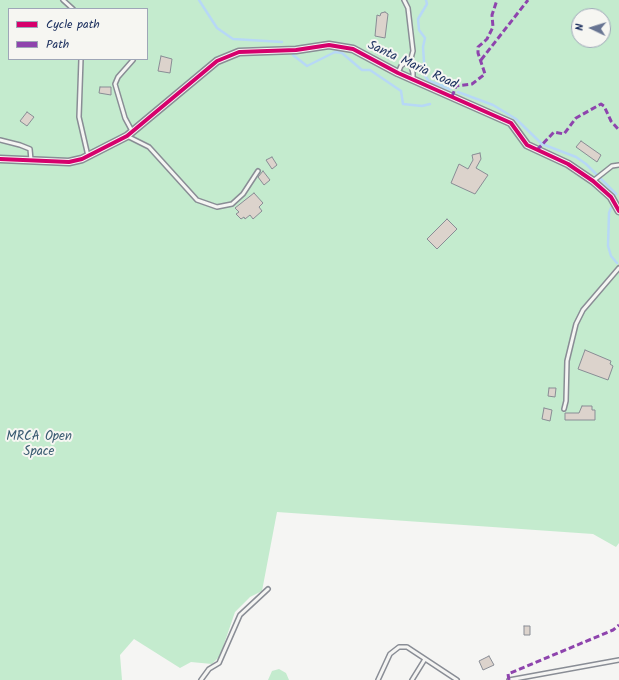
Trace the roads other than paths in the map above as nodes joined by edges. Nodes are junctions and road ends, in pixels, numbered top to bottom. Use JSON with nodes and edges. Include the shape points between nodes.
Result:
{"nodes":[{"id":1,"x":63,"y":0,"type":"edge"},
{"id":2,"x":404,"y":0,"type":"edge"},
{"id":3,"x":72,"y":8,"type":"edge"},
{"id":4,"x":81,"y":60,"type":"edge"},
{"id":5,"x":133,"y":60,"type":"dead end"},
{"id":6,"x":410,"y":62,"type":"junction"},
{"id":7,"x":398,"y":73,"type":"junction"},
{"id":8,"x":413,"y":79,"type":"junction"},
{"id":9,"x":132,"y":132,"type":"junction"},
{"id":10,"x":127,"y":136,"type":"junction"},
{"id":11,"x":0,"y":140,"type":"edge"},
{"id":12,"x":89,"y":156,"type":"junction"},
{"id":13,"x":0,"y":159,"type":"edge"},
{"id":14,"x":31,"y":160,"type":"junction"},
{"id":15,"x":619,"y":165,"type":"edge"},
{"id":16,"x":258,"y":172,"type":"dead end"},
{"id":17,"x":594,"y":180,"type":"junction"},
{"id":18,"x":619,"y":211,"type":"edge"},
{"id":19,"x":619,"y":268,"type":"edge"},
{"id":20,"x":564,"y":408,"type":"dead end"},
{"id":21,"x":268,"y":589,"type":"dead end"},
{"id":22,"x":425,"y":659,"type":"junction"},
{"id":23,"x":619,"y":660,"type":"edge"},
{"id":24,"x":201,"y":680,"type":"edge"},
{"id":25,"x":378,"y":680,"type":"edge"},
{"id":26,"x":412,"y":680,"type":"edge"},
{"id":27,"x":457,"y":680,"type":"edge"},
{"id":28,"x":508,"y":680,"type":"edge"}],
"edges":[{"from":1,"to":3,"type":"lane"},
{"from":2,"to":6,"type":"lane","via":[[408,8],[412,43]]},
{"from":4,"to":12,"type":"lane","via":[[78,117]]},
{"from":5,"to":9,"type":"lane","via":[[115,84]]},
{"from":6,"to":7,"type":"lane","via":[[401,66]]},
{"from":6,"to":8,"type":"lane"},
{"from":7,"to":8,"type":"street","name":"Santa Maria Road"},
{"from":7,"to":9,"type":"street","name":"Santa Maria Road","via":[[352,49],[329,45],[296,50],[239,52],[217,61]]},
{"from":8,"to":17,"type":"street","name":"Santa Maria Road","via":[[511,123],[527,145],[568,164]]},
{"from":9,"to":10,"type":"street","name":"Santa Maria Road"},
{"from":10,"to":12,"type":"street","name":"Santa Maria Road"},
{"from":10,"to":16,"type":"lane","via":[[149,147],[197,200],[217,207],[232,204],[243,194]]},
{"from":11,"to":14,"type":"lane","via":[[20,144],[30,150]]},
{"from":12,"to":14,"type":"street","name":"Santa Maria Road","via":[[69,162]]},
{"from":13,"to":14,"type":"street","name":"Santa Maria Road"},
{"from":15,"to":17,"type":"lane","via":[[612,166]]},
{"from":17,"to":18,"type":"street","name":"Santa Maria Road","via":[[611,197]]},
{"from":19,"to":20,"type":"lane","via":[[583,310],[576,324],[567,361]]},
{"from":21,"to":24,"type":"lane","via":[[240,615],[219,663]]},
{"from":22,"to":25,"type":"lane","via":[[406,647],[399,647],[390,654]]},
{"from":22,"to":26,"type":"lane"},
{"from":22,"to":27,"type":"lane"},
{"from":23,"to":28,"type":"lane"}]}
